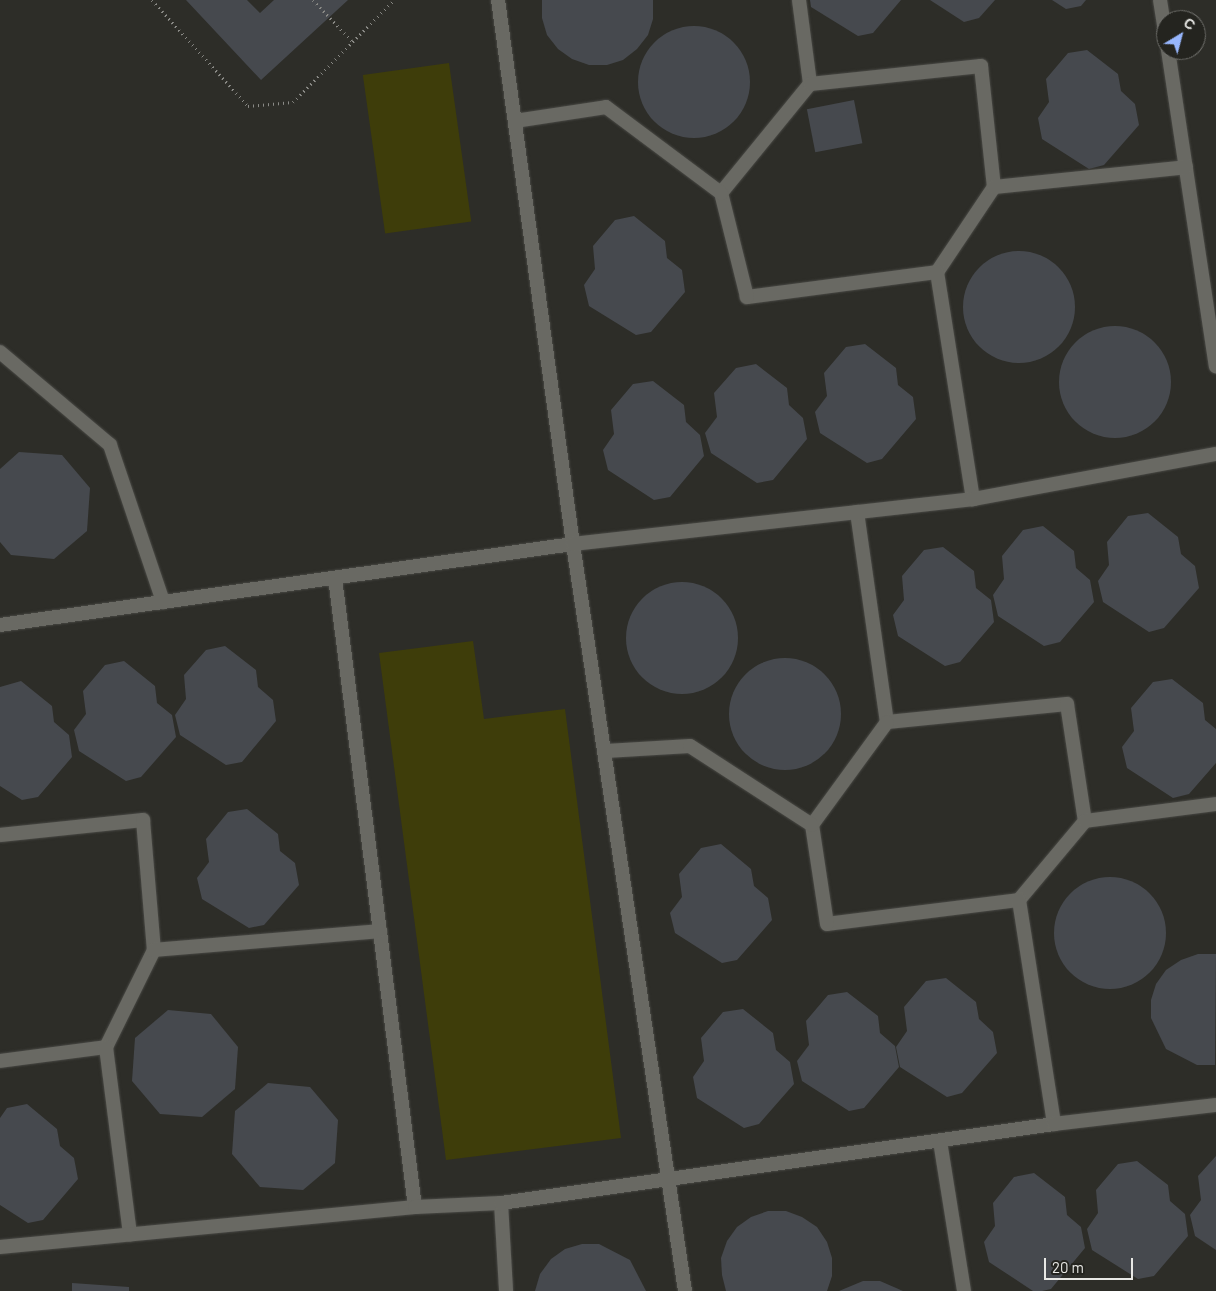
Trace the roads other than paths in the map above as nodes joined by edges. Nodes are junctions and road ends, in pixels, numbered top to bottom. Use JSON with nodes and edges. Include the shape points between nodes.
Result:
{"nodes":[{"id":1,"x":498,"y":0,"type":"edge"},
{"id":2,"x":799,"y":0,"type":"edge"},
{"id":3,"x":1170,"y":60,"type":"edge"},
{"id":4,"x":810,"y":84,"type":"junction"},
{"id":5,"x":515,"y":121,"type":"junction"},
{"id":6,"x":1186,"y":167,"type":"junction"},
{"id":7,"x":994,"y":188,"type":"junction"},
{"id":8,"x":721,"y":193,"type":"junction"},
{"id":9,"x":937,"y":272,"type":"junction"},
{"id":10,"x":0,"y":352,"type":"edge"},
{"id":11,"x":1216,"y":366,"type":"edge"},
{"id":12,"x":1216,"y":454,"type":"edge"},
{"id":13,"x":973,"y":499,"type":"junction"},
{"id":14,"x":857,"y":512,"type":"junction"},
{"id":15,"x":573,"y":544,"type":"junction"},
{"id":16,"x":335,"y":578,"type":"junction"},
{"id":17,"x":164,"y":602,"type":"junction"},
{"id":18,"x":0,"y":626,"type":"edge"},
{"id":19,"x":887,"y":722,"type":"junction"},
{"id":20,"x":606,"y":751,"type":"junction"},
{"id":21,"x":1216,"y":804,"type":"edge"},
{"id":22,"x":1085,"y":821,"type":"junction"},
{"id":23,"x":812,"y":825,"type":"junction"},
{"id":24,"x":0,"y":834,"type":"edge"},
{"id":25,"x":1018,"y":900,"type":"junction"},
{"id":26,"x":380,"y":931,"type":"junction"},
{"id":27,"x":154,"y":950,"type":"junction"},
{"id":28,"x":106,"y":1047,"type":"junction"},
{"id":29,"x":0,"y":1061,"type":"edge"},
{"id":30,"x":1216,"y":1106,"type":"edge"},
{"id":31,"x":1054,"y":1124,"type":"junction"},
{"id":32,"x":940,"y":1141,"type":"junction"},
{"id":33,"x":668,"y":1180,"type":"junction"},
{"id":34,"x":501,"y":1203,"type":"junction"},
{"id":35,"x":415,"y":1207,"type":"junction"},
{"id":36,"x":130,"y":1234,"type":"junction"},
{"id":37,"x":0,"y":1247,"type":"edge"},
{"id":38,"x":506,"y":1291,"type":"edge"},
{"id":39,"x":685,"y":1291,"type":"edge"},
{"id":40,"x":964,"y":1291,"type":"edge"}],
"edges":[{"from":1,"to":5,"type":"lane"},
{"from":2,"to":4,"type":"lane"},
{"from":3,"to":6,"type":"lane"},
{"from":4,"to":7,"type":"lane","via":[[981,66]]},
{"from":4,"to":8,"type":"lane"},
{"from":5,"to":8,"type":"lane","via":[[606,107]]},
{"from":5,"to":15,"type":"lane"},
{"from":6,"to":7,"type":"lane"},
{"from":6,"to":11,"type":"lane"},
{"from":7,"to":9,"type":"lane"},
{"from":8,"to":9,"type":"lane","via":[[747,297]]},
{"from":9,"to":13,"type":"lane"},
{"from":10,"to":17,"type":"lane","via":[[110,445]]},
{"from":12,"to":13,"type":"lane"},
{"from":13,"to":14,"type":"lane"},
{"from":14,"to":15,"type":"lane"},
{"from":14,"to":19,"type":"lane"},
{"from":15,"to":16,"type":"lane"},
{"from":15,"to":20,"type":"lane"},
{"from":16,"to":17,"type":"lane"},
{"from":16,"to":26,"type":"lane"},
{"from":17,"to":18,"type":"lane"},
{"from":19,"to":22,"type":"lane","via":[[1067,704]]},
{"from":19,"to":23,"type":"lane"},
{"from":20,"to":23,"type":"lane","via":[[690,746]]},
{"from":20,"to":33,"type":"lane"},
{"from":21,"to":22,"type":"lane"},
{"from":22,"to":25,"type":"lane"},
{"from":23,"to":25,"type":"lane","via":[[828,924]]},
{"from":24,"to":27,"type":"lane","via":[[143,820]]},
{"from":25,"to":31,"type":"lane"},
{"from":26,"to":27,"type":"lane"},
{"from":26,"to":35,"type":"lane"},
{"from":27,"to":28,"type":"lane"},
{"from":28,"to":29,"type":"lane"},
{"from":28,"to":36,"type":"lane"},
{"from":30,"to":31,"type":"lane"},
{"from":31,"to":32,"type":"lane"},
{"from":32,"to":33,"type":"lane"},
{"from":32,"to":40,"type":"lane"},
{"from":33,"to":34,"type":"lane"},
{"from":33,"to":39,"type":"lane"},
{"from":34,"to":35,"type":"lane"},
{"from":34,"to":38,"type":"lane"},
{"from":35,"to":36,"type":"lane"},
{"from":36,"to":37,"type":"lane"}]}
